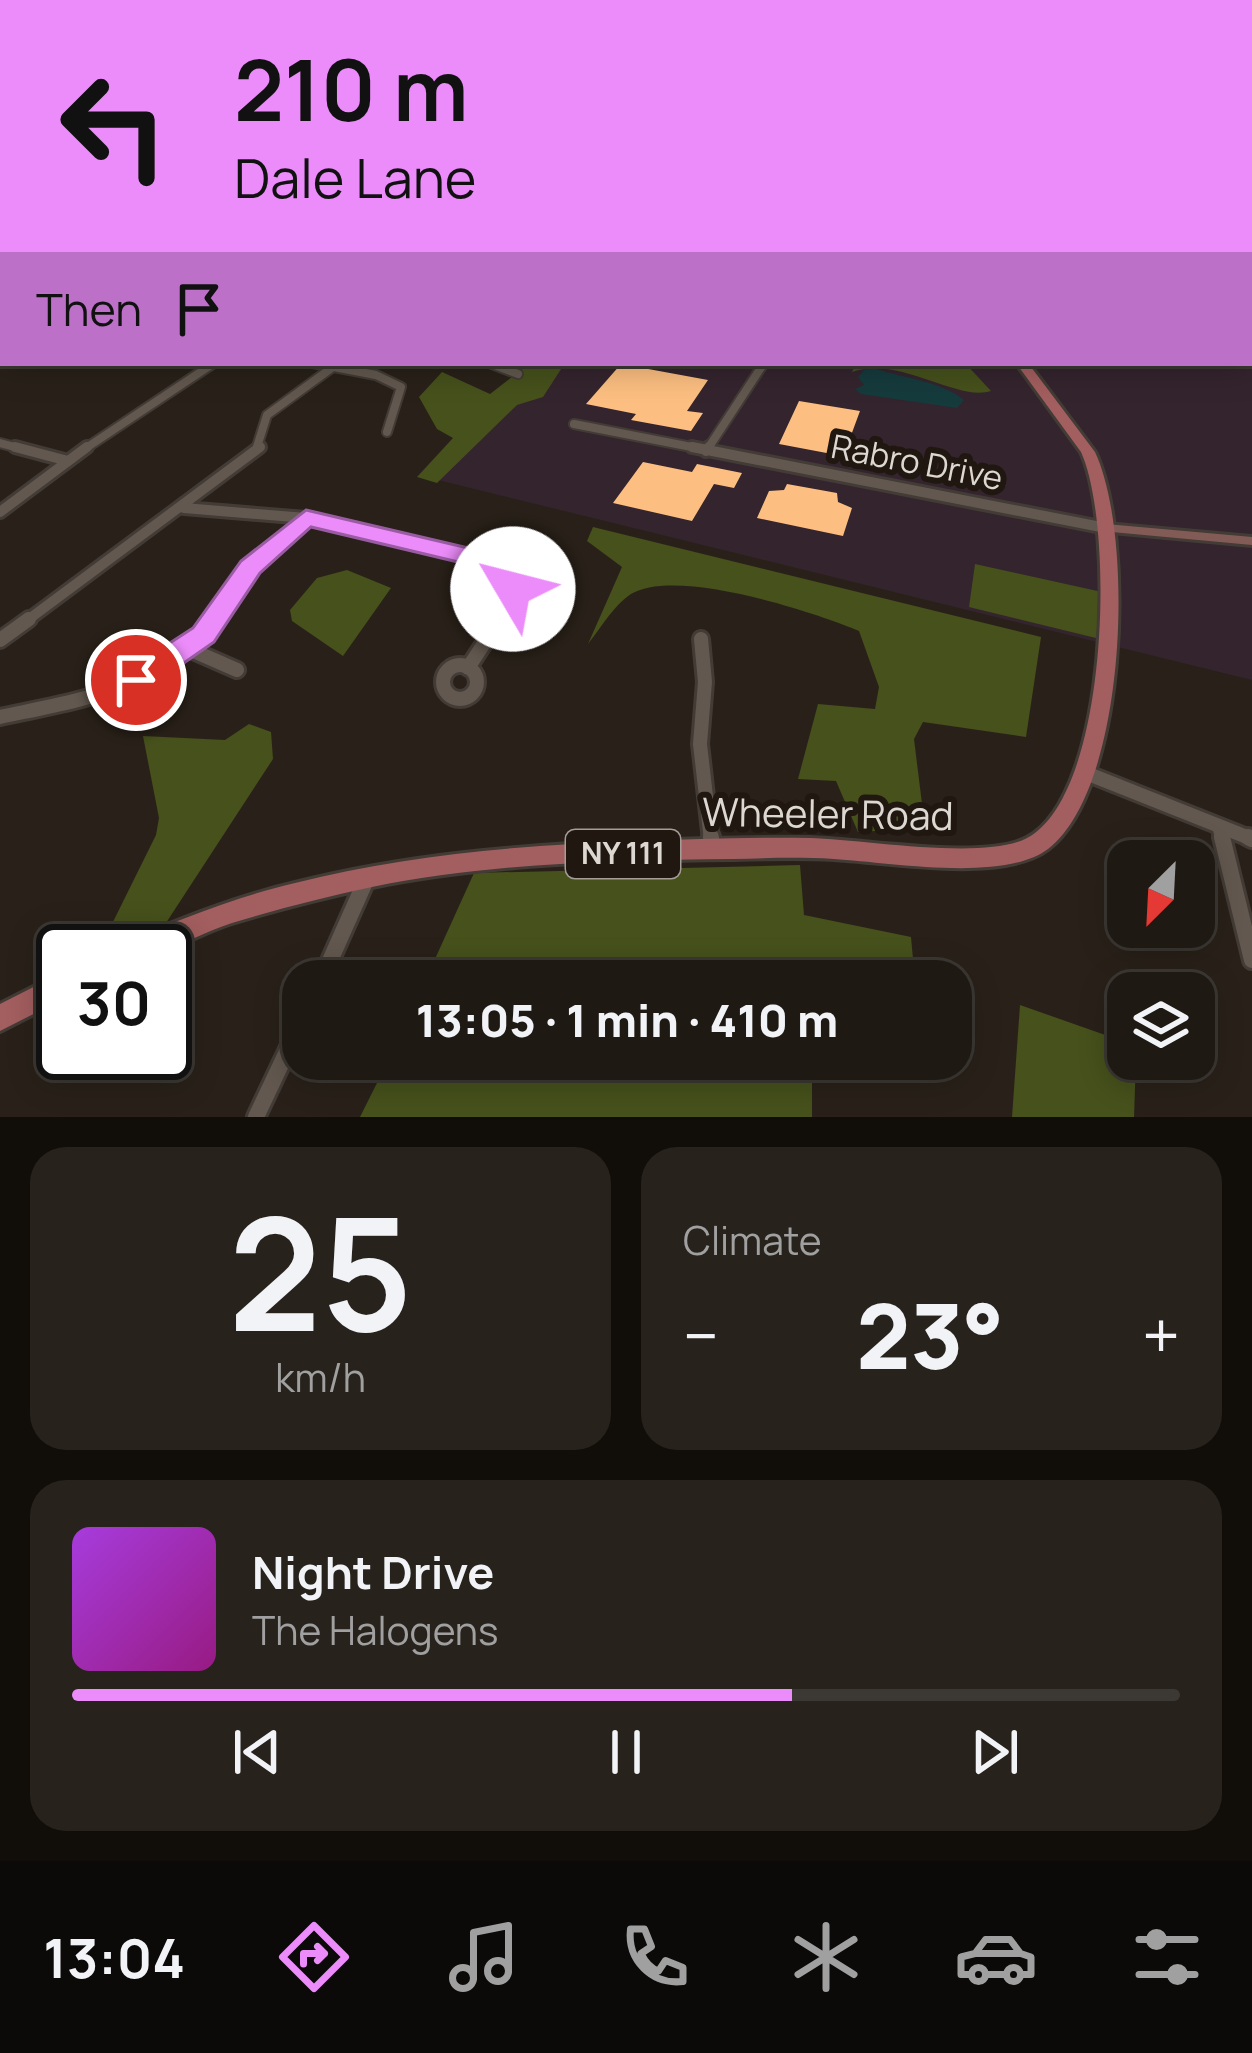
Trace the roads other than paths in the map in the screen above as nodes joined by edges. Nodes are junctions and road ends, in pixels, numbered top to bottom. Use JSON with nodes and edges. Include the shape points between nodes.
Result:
{"nodes":[{"id":1,"x":210,"y":366,"type":"edge"},
{"id":2,"x":325,"y":366,"type":"edge"},
{"id":3,"x":387,"y":366,"type":"edge"},
{"id":4,"x":497,"y":366,"type":"edge"},
{"id":5,"x":762,"y":366,"type":"edge"},
{"id":6,"x":1024,"y":366,"type":"edge"},
{"id":7,"x":1036,"y":366,"type":"edge"},
{"id":8,"x":333,"y":368,"type":"junction"},
{"id":9,"x":518,"y":374,"type":"dead end"},
{"id":10,"x":376,"y":375,"type":"junction"},
{"id":11,"x":1040,"y":386,"type":"junction"},
{"id":12,"x":574,"y":424,"type":"dead end"},
{"id":13,"x":387,"y":433,"type":"dead end"},
{"id":14,"x":0,"y":443,"type":"edge"},
{"id":15,"x":706,"y":451,"type":"junction"},
{"id":16,"x":68,"y":461,"type":"junction"},
{"id":17,"x":184,"y":508,"type":"junction"},
{"id":18,"x":0,"y":512,"type":"edge"},
{"id":19,"x":306,"y":518,"type":"junction"},
{"id":20,"x":1106,"y":527,"type":"junction"},
{"id":21,"x":1252,"y":541,"type":"edge"},
{"id":22,"x":701,"y":639,"type":"dead end"},
{"id":23,"x":0,"y":640,"type":"edge"},
{"id":24,"x":189,"y":649,"type":"junction"},
{"id":25,"x":468,"y":668,"type":"dead end"},
{"id":26,"x":237,"y":670,"type":"dead end"},
{"id":27,"x":0,"y":718,"type":"edge"},
{"id":28,"x":1086,"y":773,"type":"junction"},
{"id":29,"x":1220,"y":826,"type":"junction"},
{"id":30,"x":1252,"y":839,"type":"edge"},
{"id":31,"x":712,"y":850,"type":"junction"},
{"id":32,"x":366,"y":879,"type":"junction"},
{"id":33,"x":192,"y":928,"type":"edge"},
{"id":34,"x":329,"y":960,"type":"edge"},
{"id":35,"x":1252,"y":960,"type":"edge"},
{"id":36,"x":36,"y":999,"type":"edge"},
{"id":37,"x":0,"y":1018,"type":"edge"},
{"id":38,"x":282,"y":1062,"type":"edge"},
{"id":39,"x":256,"y":1117,"type":"edge"}],
"edges":[{"from":1,"to":16,"type":"street"},
{"from":2,"to":8,"type":"street"},
{"from":3,"to":10,"type":"street"},
{"from":4,"to":9,"type":"street"},
{"from":5,"to":15,"type":"street"},
{"from":6,"to":11,"type":"main road","name":"Wheeler Road","number":"NY 111"},
{"from":7,"to":11,"type":"main road","name":"Wheeler Road","number":"NY 111"},
{"from":8,"to":10,"type":"street"},
{"from":8,"to":17,"type":"street","via":[[267,415],[260,447]]},
{"from":10,"to":13,"type":"street","via":[[401,387]]},
{"from":11,"to":20,"type":"main road","name":"Wheeler Road","number":"NY 111","via":[[1095,465]]},
{"from":12,"to":15,"type":"street","name":"Rabro Drive"},
{"from":14,"to":16,"type":"street"},
{"from":15,"to":20,"type":"street","name":"Rabro Drive"},
{"from":16,"to":18,"type":"street"},
{"from":17,"to":19,"type":"street"},
{"from":17,"to":23,"type":"street"},
{"from":19,"to":24,"type":"street","via":[[250,567]]},
{"from":19,"to":25,"type":"street","via":[[488,561],[513,576],[511,601]]},
{"from":20,"to":21,"type":"main road","name":"Rabro Drive"},
{"from":20,"to":28,"type":"main road","name":"Wheeler Road","number":"NY 111","via":[[1113,604]]},
{"from":22,"to":31,"type":"street","via":[[700,744]]},
{"from":24,"to":26,"type":"street"},
{"from":24,"to":27,"type":"street","via":[[104,694]]},
{"from":28,"to":29,"type":"street"},
{"from":28,"to":31,"type":"main road","name":"Wheeler Road","number":"NY 111","via":[[1058,827],[1037,845],[1004,854]]},
{"from":29,"to":30,"type":"street"},
{"from":29,"to":35,"type":"street"},
{"from":31,"to":32,"type":"main road","name":"Wheeler Road","number":"NY 111","via":[[450,863]]},
{"from":32,"to":33,"type":"main road","name":"Wheeler Road","number":"NY 111"},
{"from":32,"to":34,"type":"street"},
{"from":36,"to":37,"type":"main road"},
{"from":38,"to":39,"type":"street"}]}
